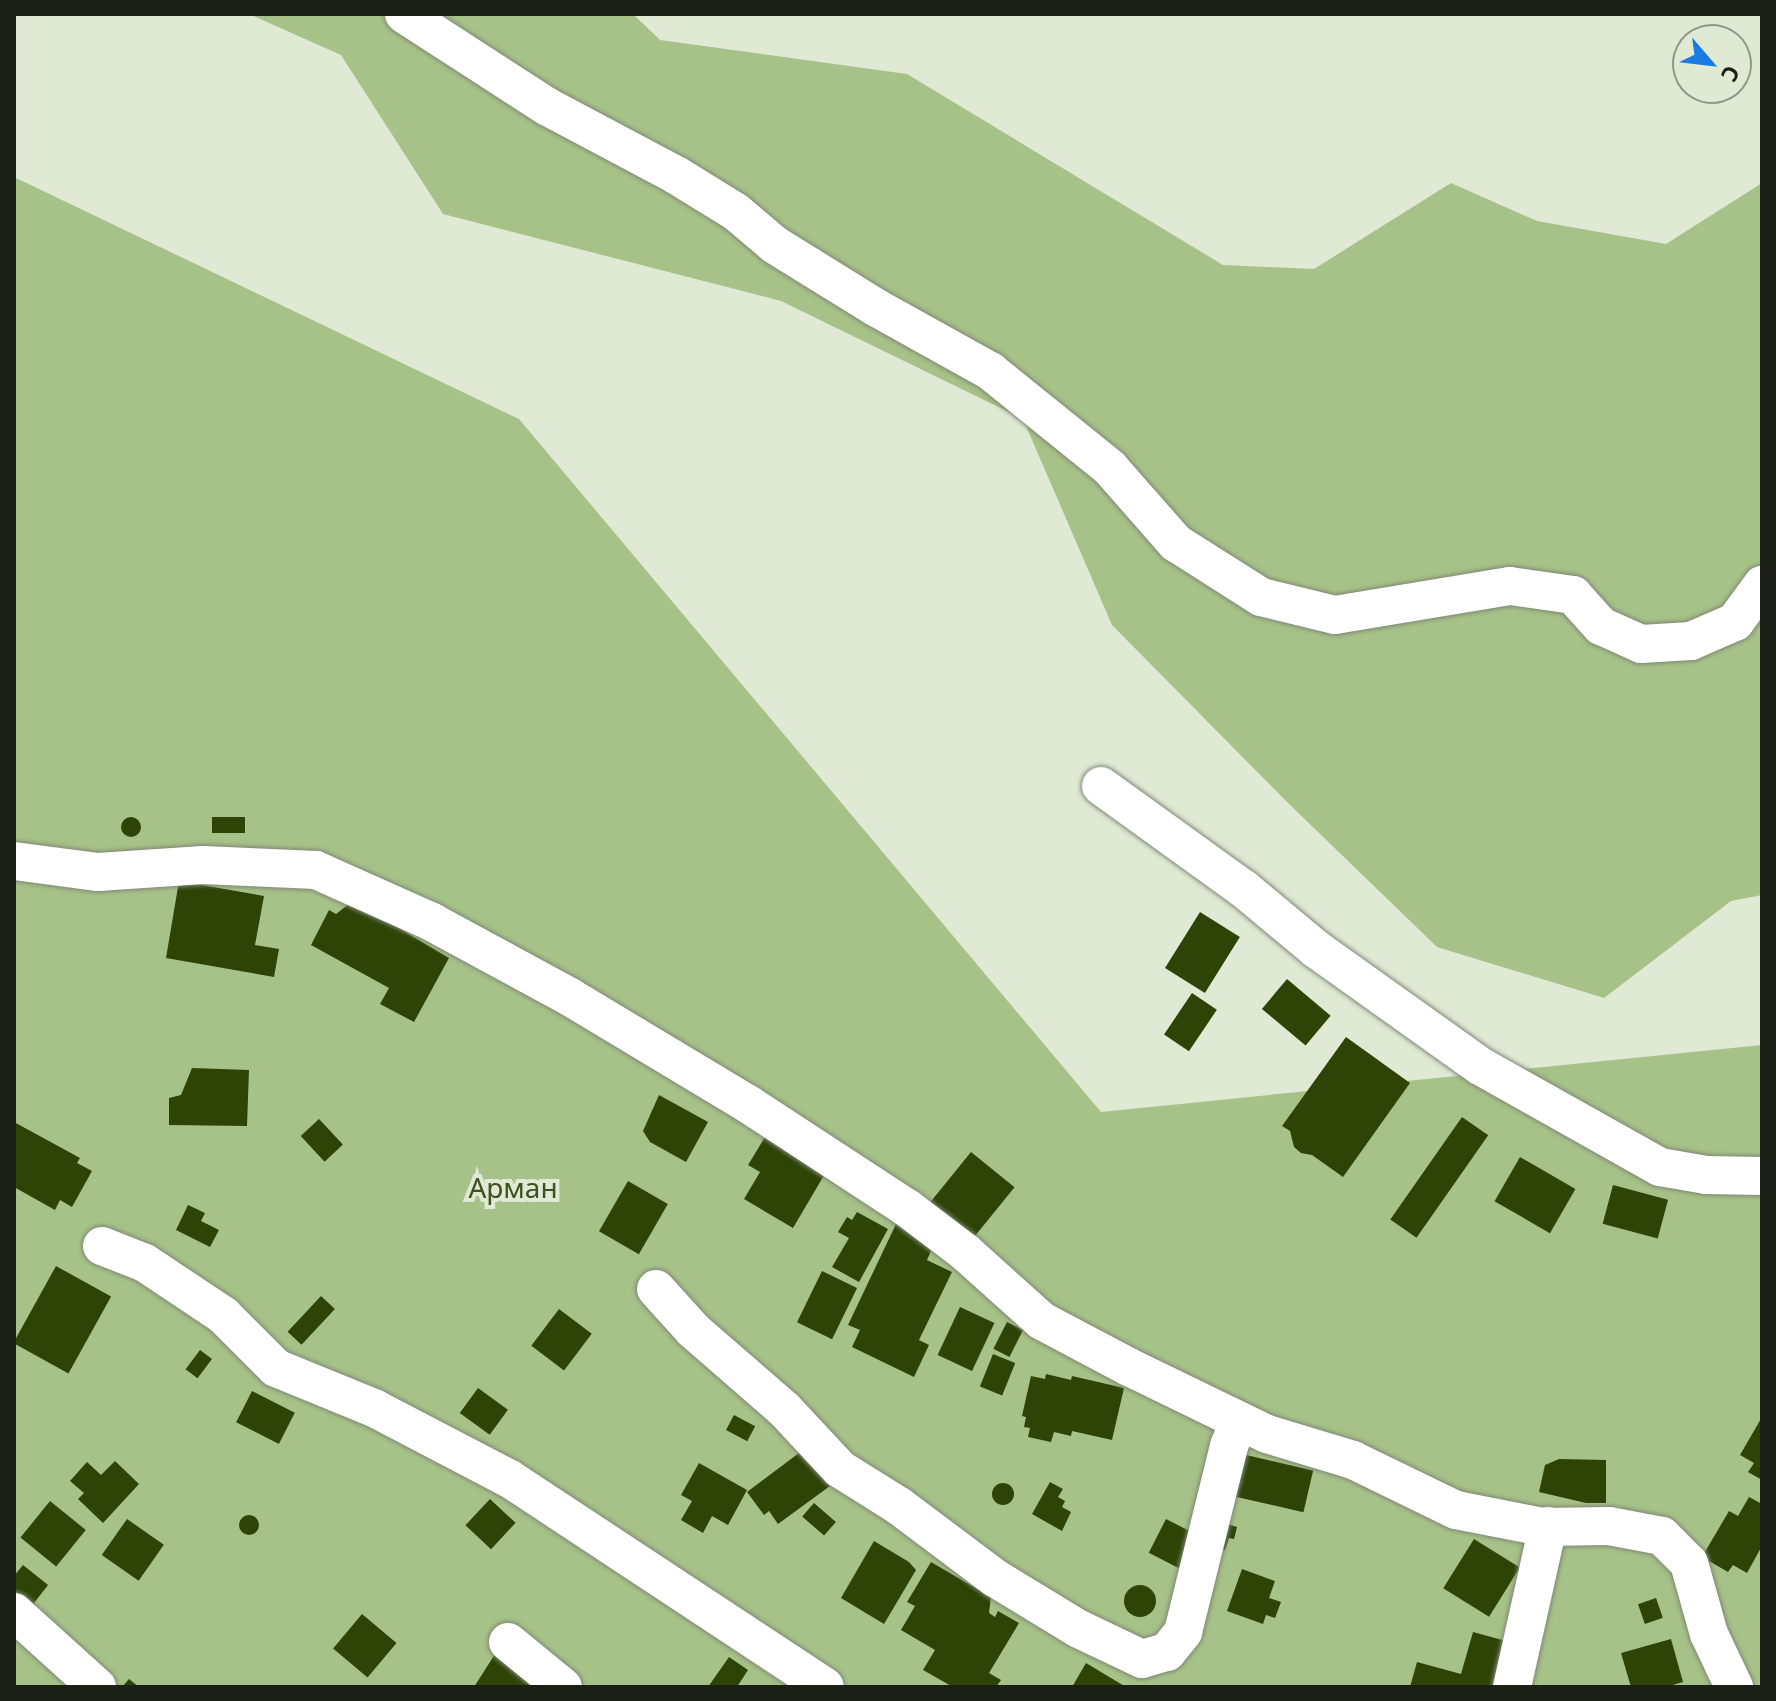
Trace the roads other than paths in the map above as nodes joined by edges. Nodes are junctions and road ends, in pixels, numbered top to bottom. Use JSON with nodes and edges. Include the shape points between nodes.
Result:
{"nodes":[{"id":1,"x":404,"y":14,"type":"edge"},
{"id":2,"x":1762,"y":585,"type":"edge"},
{"id":3,"x":1101,"y":786,"type":"dead end"},
{"id":4,"x":14,"y":861,"type":"edge"},
{"id":5,"x":1762,"y":1176,"type":"edge"},
{"id":6,"x":102,"y":1246,"type":"dead end"},
{"id":7,"x":656,"y":1289,"type":"dead end"},
{"id":8,"x":1239,"y":1421,"type":"junction"},
{"id":9,"x":1548,"y":1526,"type":"junction"},
{"id":10,"x":14,"y":1612,"type":"edge"},
{"id":11,"x":508,"y":1642,"type":"dead end"},
{"id":12,"x":97,"y":1687,"type":"edge"},
{"id":13,"x":563,"y":1687,"type":"edge"},
{"id":14,"x":825,"y":1687,"type":"edge"},
{"id":15,"x":1512,"y":1687,"type":"edge"},
{"id":16,"x":1734,"y":1687,"type":"edge"}],
"edges":[{"from":1,"to":2,"type":"street","via":[[548,107],[736,212],[775,245],[875,307],[990,371],[1110,468],[1176,543],[1261,597],[1335,615],[1510,586],[1573,595],[1601,626],[1641,644],[1691,641],[1735,622]]},
{"from":3,"to":5,"type":"street","via":[[1480,1066],[1660,1167]]},
{"from":4,"to":8,"type":"street","via":[[98,872],[203,865],[316,870],[338,878],[432,922],[748,1104],[907,1208],[1042,1321]]},
{"from":6,"to":14,"type":"street","via":[[145,1263],[223,1315],[276,1368],[374,1408],[510,1479]]},
{"from":7,"to":8,"type":"street","via":[[840,1469],[995,1578],[1079,1629],[1142,1659],[1167,1652],[1183,1632]]},
{"from":8,"to":9,"type":"street","via":[[1353,1460],[1456,1510]]},
{"from":9,"to":15,"type":"street"},
{"from":9,"to":16,"type":"street","via":[[1609,1526],[1662,1536],[1689,1563],[1709,1634]]},
{"from":10,"to":12,"type":"street"},
{"from":11,"to":13,"type":"street"}]}
